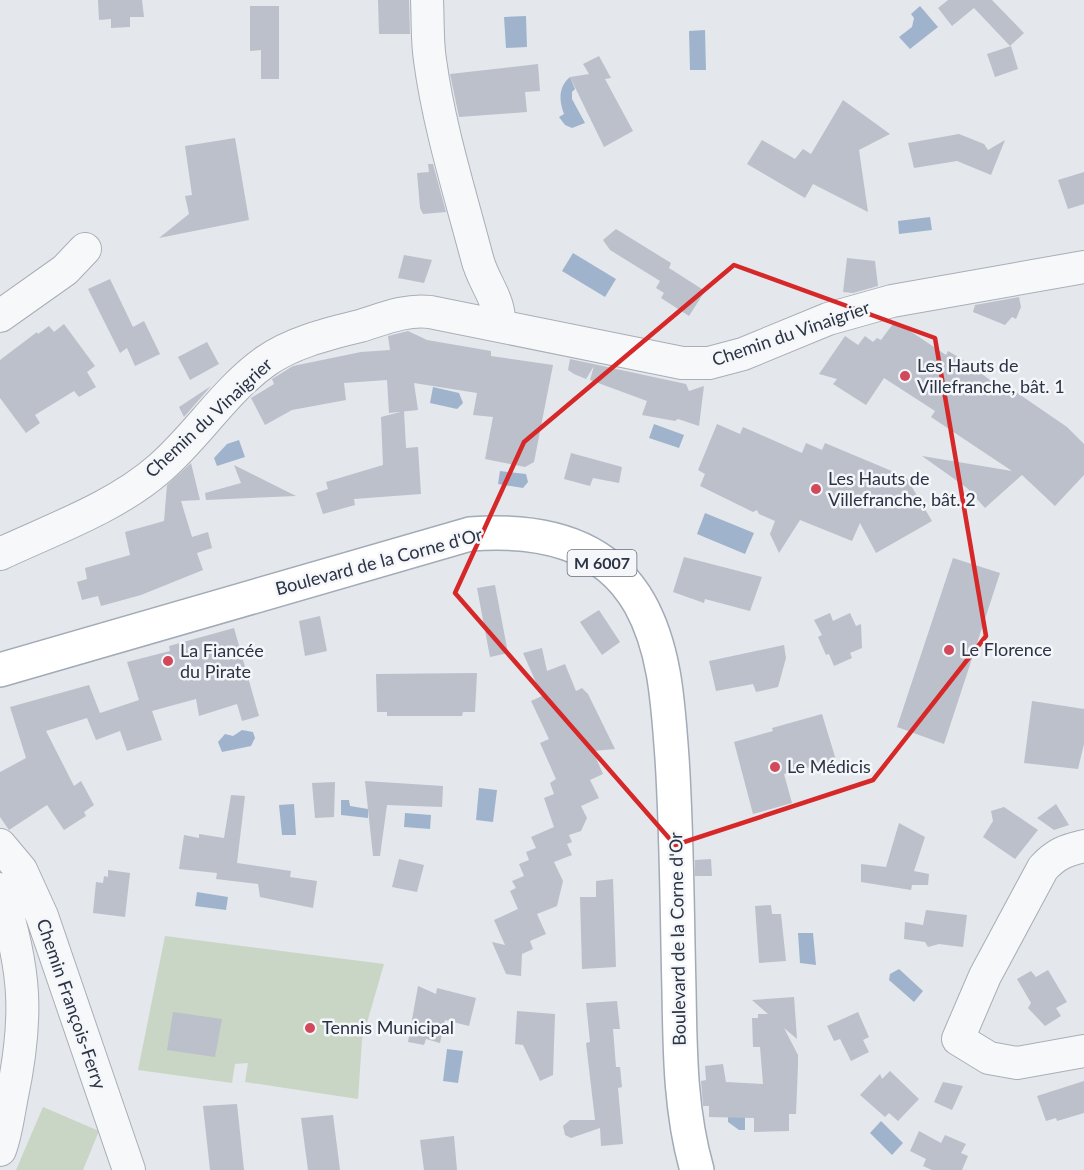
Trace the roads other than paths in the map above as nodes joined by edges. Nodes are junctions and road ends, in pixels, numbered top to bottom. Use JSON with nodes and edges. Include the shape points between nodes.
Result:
{"nodes":[{"id":1,"x":427,"y":0,"type":"edge"},
{"id":2,"x":85,"y":249,"type":"dead end"},
{"id":3,"x":1084,"y":267,"type":"edge"},
{"id":4,"x":0,"y":316,"type":"edge"},
{"id":5,"x":499,"y":326,"type":"junction"},
{"id":6,"x":0,"y":554,"type":"edge"},
{"id":7,"x":0,"y":670,"type":"edge"},
{"id":8,"x":0,"y":845,"type":"edge"},
{"id":9,"x":1084,"y":846,"type":"edge"},
{"id":10,"x":0,"y":889,"type":"edge"},
{"id":11,"x":1084,"y":1051,"type":"edge"},
{"id":12,"x":0,"y":1150,"type":"edge"},
{"id":13,"x":129,"y":1170,"type":"edge"},
{"id":14,"x":697,"y":1170,"type":"edge"}],
"edges":[{"from":1,"to":5,"type":"street","via":[[429,59],[449,150],[482,278],[496,298],[500,312]]},
{"from":2,"to":4,"type":"street","via":[[65,270]]},
{"from":3,"to":5,"type":"street","name":"Chemin du Vinaigrier","via":[[892,301],[828,319],[743,354],[709,363],[682,363]]},
{"from":5,"to":6,"type":"street","name":"Chemin du Vinaigrier","via":[[416,310],[287,349],[249,376],[160,468],[114,500]]},
{"from":7,"to":14,"type":"main road","name":"Boulevard de la Corne d'Or","number":"M 6007","via":[[470,534],[531,533],[568,542],[594,555],[639,602],[655,635],[668,697],[681,1083]]},
{"from":8,"to":13,"type":"street","name":"Chemin François-Ferry","via":[[21,870],[42,916]]},
{"from":9,"to":11,"type":"street","via":[[1066,850],[1043,868],[985,976],[958,1039],[989,1058],[1017,1064]]},
{"from":10,"to":12,"type":"street","via":[[23,979],[18,1067]]}]}
